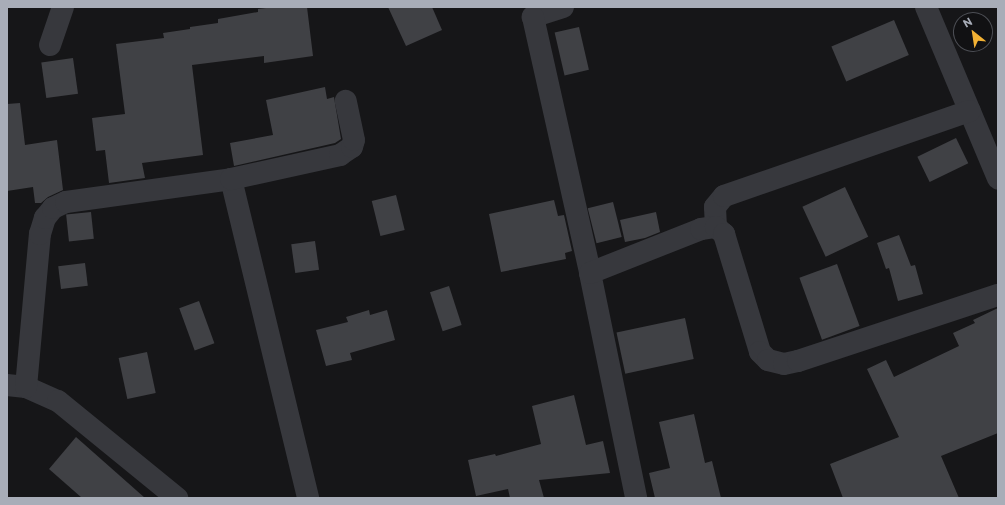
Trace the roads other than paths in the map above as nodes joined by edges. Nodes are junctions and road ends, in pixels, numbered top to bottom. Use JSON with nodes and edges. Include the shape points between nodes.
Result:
{"nodes":[{"id":1,"x":63,"y":7,"type":"edge"},
{"id":2,"x":563,"y":7,"type":"edge"},
{"id":3,"x":926,"y":7,"type":"edge"},
{"id":4,"x":50,"y":45,"type":"dead end"},
{"id":5,"x":346,"y":101,"type":"dead end"},
{"id":6,"x":970,"y":111,"type":"junction"},
{"id":7,"x":998,"y":178,"type":"edge"},
{"id":8,"x":231,"y":179,"type":"junction"},
{"id":9,"x":716,"y":228,"type":"junction"},
{"id":10,"x":590,"y":273,"type":"junction"},
{"id":11,"x":998,"y":295,"type":"edge"},
{"id":12,"x":16,"y":386,"type":"edge"},
{"id":13,"x":177,"y":498,"type":"edge"},
{"id":14,"x":308,"y":498,"type":"edge"},
{"id":15,"x":636,"y":498,"type":"edge"}],
"edges":[{"from":1,"to":4,"type":"street"},
{"from":2,"to":10,"type":"street","via":[[533,17]]},
{"from":3,"to":6,"type":"street"},
{"from":5,"to":8,"type":"street","via":[[354,136],[352,147],[347,151],[326,159]]},
{"from":6,"to":7,"type":"street"},
{"from":6,"to":9,"type":"street","via":[[724,196],[715,207]]},
{"from":8,"to":12,"type":"street","via":[[66,202],[53,208],[47,214],[40,234]]},
{"from":8,"to":14,"type":"street"},
{"from":9,"to":10,"type":"street","via":[[701,229]]},
{"from":9,"to":11,"type":"street","via":[[724,234],[760,352],[768,360],[784,364]]},
{"from":10,"to":15,"type":"street"},
{"from":12,"to":13,"type":"street","via":[[58,400]]}]}
